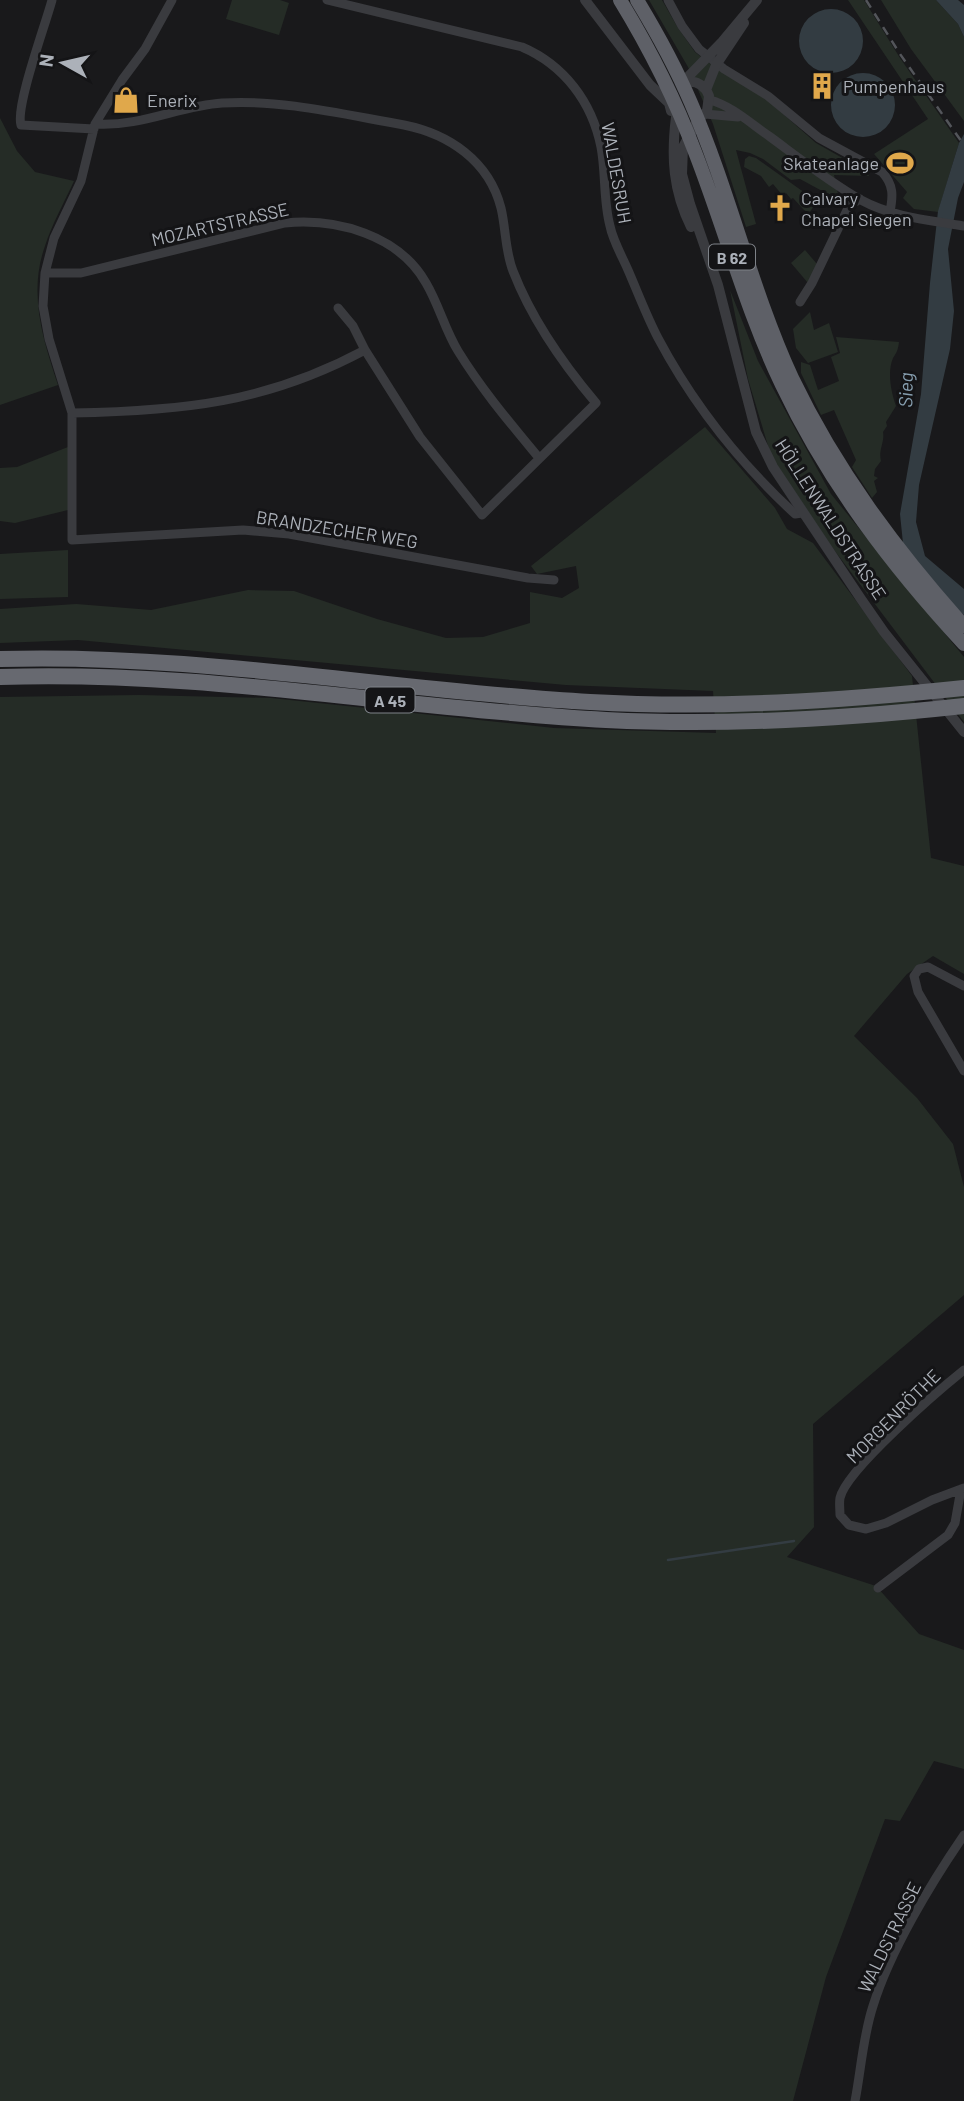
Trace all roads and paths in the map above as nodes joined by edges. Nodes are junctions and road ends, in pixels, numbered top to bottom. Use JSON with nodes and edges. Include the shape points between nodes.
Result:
{"nodes":[{"id":1,"x":52,"y":0,"type":"edge"},
{"id":2,"x":172,"y":0,"type":"edge"},
{"id":3,"x":327,"y":0,"type":"edge"},
{"id":4,"x":585,"y":0,"type":"edge"},
{"id":5,"x":621,"y":0,"type":"edge"},
{"id":6,"x":637,"y":0,"type":"edge"},
{"id":7,"x":668,"y":0,"type":"edge"},
{"id":8,"x":757,"y":0,"type":"edge"},
{"id":9,"x":639,"y":71,"type":"junction"},
{"id":10,"x":685,"y":82,"type":"junction"},
{"id":11,"x":708,"y":95,"type":"junction"},
{"id":12,"x":666,"y":100,"type":"junction"},
{"id":13,"x":701,"y":117,"type":"junction"},
{"id":14,"x":743,"y":117,"type":"junction"},
{"id":15,"x":676,"y":122,"type":"junction"},
{"id":16,"x":94,"y":126,"type":"junction"},
{"id":17,"x":860,"y":199,"type":"junction"},
{"id":18,"x":890,"y":212,"type":"junction"},
{"id":19,"x":964,"y":226,"type":"edge"},
{"id":20,"x":708,"y":258,"type":"junction"},
{"id":21,"x":45,"y":273,"type":"junction"},
{"id":22,"x":800,"y":302,"type":"dead end"},
{"id":23,"x":338,"y":308,"type":"dead end"},
{"id":24,"x":365,"y":350,"type":"junction"},
{"id":25,"x":72,"y":413,"type":"junction"},
{"id":26,"x":540,"y":458,"type":"junction"},
{"id":27,"x":858,"y":505,"type":"junction"},
{"id":28,"x":802,"y":513,"type":"junction"},
{"id":29,"x":554,"y":580,"type":"dead end"},
{"id":30,"x":964,"y":625,"type":"edge"},
{"id":31,"x":964,"y":644,"type":"edge"},
{"id":32,"x":0,"y":659,"type":"edge"},
{"id":33,"x":0,"y":677,"type":"edge"},
{"id":34,"x":964,"y":688,"type":"edge"},
{"id":35,"x":964,"y":706,"type":"edge"},
{"id":36,"x":964,"y":732,"type":"edge"},
{"id":37,"x":964,"y":986,"type":"edge"},
{"id":38,"x":964,"y":1071,"type":"edge"},
{"id":39,"x":964,"y":1370,"type":"edge"},
{"id":40,"x":963,"y":1489,"type":"edge"},
{"id":41,"x":878,"y":1588,"type":"dead end"},
{"id":42,"x":964,"y":1835,"type":"edge"},
{"id":43,"x":855,"y":2101,"type":"edge"}],
"edges":[{"from":1,"to":16,"type":"street","via":[[23,100],[21,125]]},
{"from":2,"to":16,"type":"street"},
{"from":3,"to":28,"type":"street","name":"WALDESRUH","via":[[522,47],[552,64],[579,91],[601,147],[610,229],[658,338],[724,438],[794,514]]},
{"from":4,"to":9,"type":"street","name":"HÖLLENWALDSTRASSE"},
{"from":5,"to":27,"type":"highway","number":"B 62","via":[[678,109],[782,385],[825,466]]},
{"from":6,"to":27,"type":"highway","number":"B 62","via":[[692,103],[792,378]]},
{"from":7,"to":18,"type":"street","via":[[699,49],[723,69],[768,96],[819,138],[882,172],[893,194]]},
{"from":8,"to":10,"type":"street","name":"HÖLLENWALDSTRASSE"},
{"from":8,"to":11,"type":"street","name":"HÖLLENWALDSTRASSE","via":[[710,78]]},
{"from":9,"to":10,"type":"street","name":"HÖLLENWALDSTRASSE","via":[[655,81]]},
{"from":9,"to":12,"type":"street","name":"HÖLLENWALDSTRASSE"},
{"from":10,"to":11,"type":"street","name":"HÖLLENWALDSTRASSE"},
{"from":10,"to":12,"type":"street","name":"HÖLLENWALDSTRASSE"},
{"from":11,"to":13,"type":"street","name":"HÖLLENWALDSTRASSE"},
{"from":11,"to":14,"type":"street"},
{"from":12,"to":15,"type":"street","name":"HÖLLENWALDSTRASSE"},
{"from":13,"to":14,"type":"street"},
{"from":13,"to":15,"type":"street"},
{"from":13,"to":20,"type":"street","name":"HÖLLENWALDSTRASSE","via":[[683,147],[681,165]]},
{"from":14,"to":17,"type":"street"},
{"from":15,"to":20,"type":"street","name":"HÖLLENWALDSTRASSE","via":[[676,187]]},
{"from":16,"to":21,"type":"street","via":[[81,181],[54,238]]},
{"from":16,"to":26,"type":"street","via":[[117,126],[219,103],[249,102],[404,125],[454,143],[484,172],[494,190],[508,259],[533,313],[570,372],[597,403]]},
{"from":17,"to":18,"type":"street"},
{"from":17,"to":22,"type":"street","via":[[849,206]]},
{"from":18,"to":19,"type":"street"},
{"from":20,"to":28,"type":"street","name":"HÖLLENWALDSTRASSE","via":[[756,432]]},
{"from":21,"to":25,"type":"street","via":[[43,306],[49,339]]},
{"from":21,"to":26,"type":"street","name":"MOZARTSTRASSE","via":[[81,273],[285,223],[334,224],[364,232],[389,245],[426,283],[474,377]]},
{"from":23,"to":24,"type":"street"},
{"from":24,"to":25,"type":"street","via":[[316,375],[232,401],[140,412]]},
{"from":24,"to":26,"type":"street","via":[[420,437],[482,515]]},
{"from":25,"to":29,"type":"street","name":"BRANDZECHER WEG","via":[[72,540],[243,530]]},
{"from":27,"to":30,"type":"highway","number":"B 62"},
{"from":27,"to":31,"type":"highway","number":"B 62","via":[[890,558]]},
{"from":28,"to":36,"type":"street","name":"HÖLLENWALDSTRASSE","via":[[884,632]]},
{"from":32,"to":34,"type":"highway","number":"A 45","via":[[186,663],[589,702],[805,702]]},
{"from":33,"to":35,"type":"highway","number":"A 45","via":[[272,687],[543,716],[667,722],[871,716]]},
{"from":37,"to":38,"type":"street","via":[[928,967],[914,976],[918,992]]},
{"from":39,"to":40,"type":"street","name":"MORGENRÖTHE","via":[[854,1476],[840,1496],[840,1515],[849,1525],[866,1529]]},
{"from":40,"to":41,"type":"street","via":[[948,1535]]},
{"from":42,"to":43,"type":"street","name":"WALDSTRASSE","via":[[921,1905],[879,1988]]}]}
